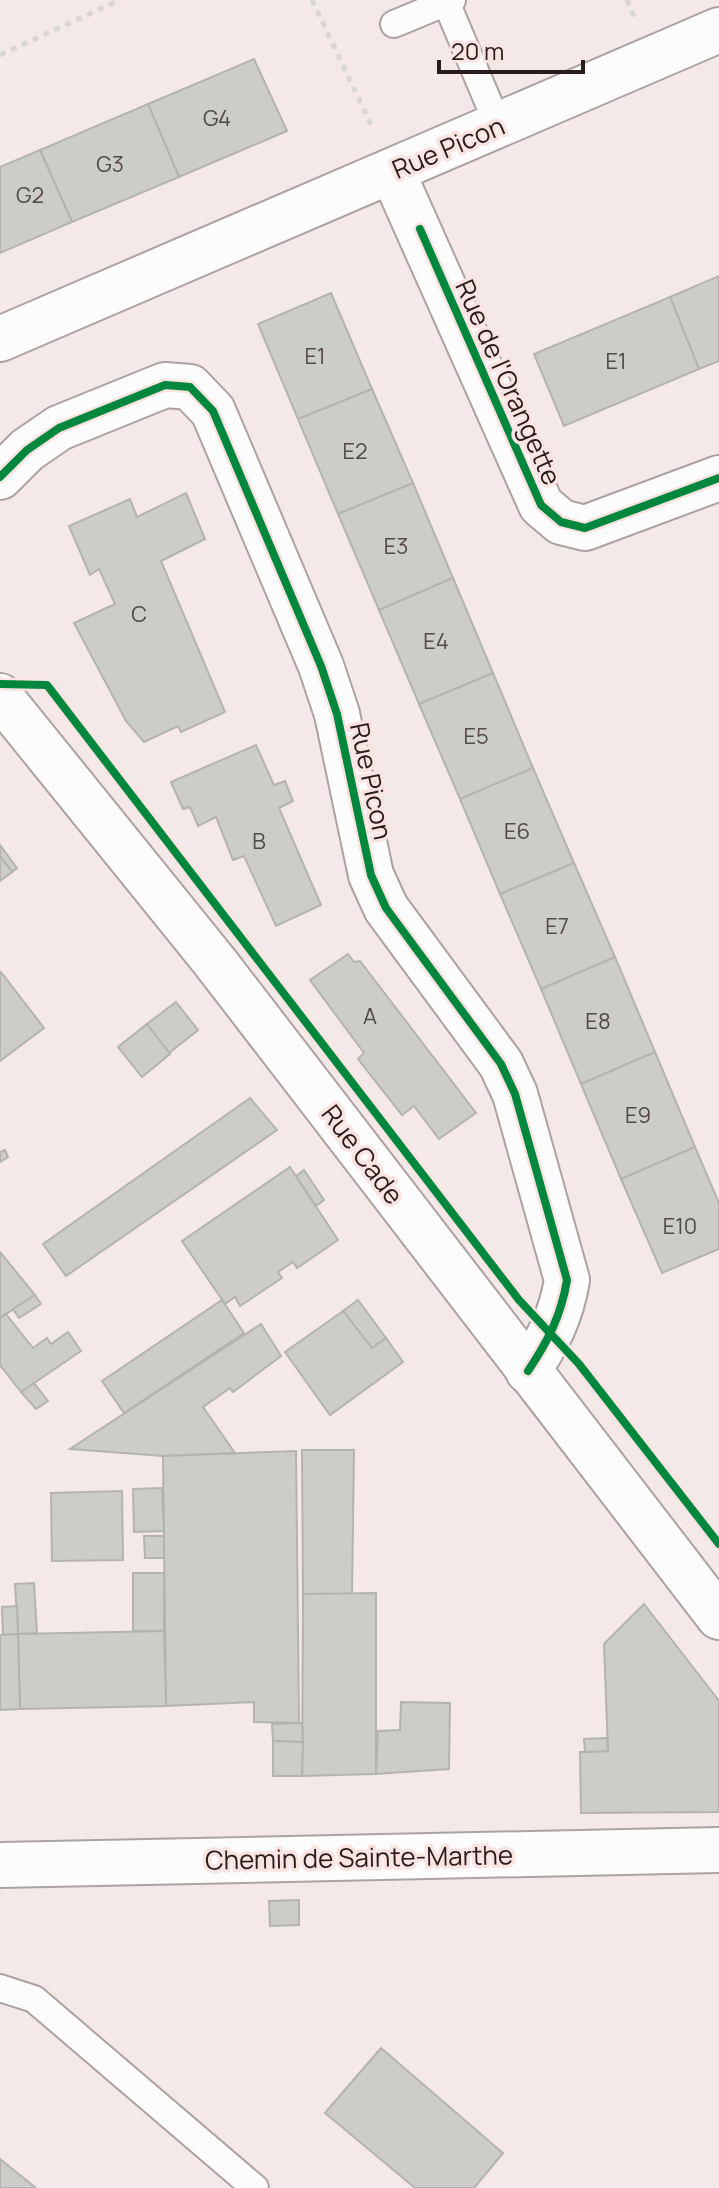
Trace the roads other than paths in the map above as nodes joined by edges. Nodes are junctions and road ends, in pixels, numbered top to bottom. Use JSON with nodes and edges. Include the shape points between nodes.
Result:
{"nodes":[{"id":1,"x":449,"y":1,"type":"edge"},
{"id":2,"x":394,"y":24,"type":"dead end"},
{"id":3,"x":719,"y":30,"type":"edge"},
{"id":4,"x":498,"y":125,"type":"junction"},
{"id":5,"x":392,"y":171,"type":"junction"},
{"id":6,"x":0,"y":339,"type":"edge"},
{"id":7,"x":0,"y":477,"type":"edge"},
{"id":8,"x":719,"y":478,"type":"edge"},
{"id":9,"x":0,"y":696,"type":"edge"},
{"id":10,"x":528,"y":1371,"type":"junction"},
{"id":11,"x":719,"y":1617,"type":"edge"},
{"id":12,"x":719,"y":1850,"type":"edge"},
{"id":13,"x":0,"y":1865,"type":"edge"},
{"id":14,"x":0,"y":1988,"type":"edge"},
{"id":15,"x":255,"y":2188,"type":"edge"}],
"edges":[{"from":1,"to":2,"type":"lane"},
{"from":1,"to":4,"type":"lane"},
{"from":3,"to":4,"type":"street","name":"Rue Picon"},
{"from":4,"to":5,"type":"street","name":"Rue Picon"},
{"from":5,"to":6,"type":"street","name":"Rue Picon"},
{"from":5,"to":8,"type":"street","name":"Rue de l'Orangette","via":[[541,505],[561,522],[585,528]]},
{"from":7,"to":10,"type":"street","name":"Rue Picon","via":[[59,428],[165,385],[190,387],[213,411],[329,690],[371,875],[386,908],[501,1064],[515,1094],[567,1280],[551,1336]]},
{"from":9,"to":10,"type":"street","name":"Rue Cade","via":[[215,962]]},
{"from":10,"to":11,"type":"street","name":"Rue Cade"},
{"from":12,"to":13,"type":"street","name":"Chemin de Sainte-Marthe"},
{"from":14,"to":15,"type":"lane","via":[[34,1999]]}]}
